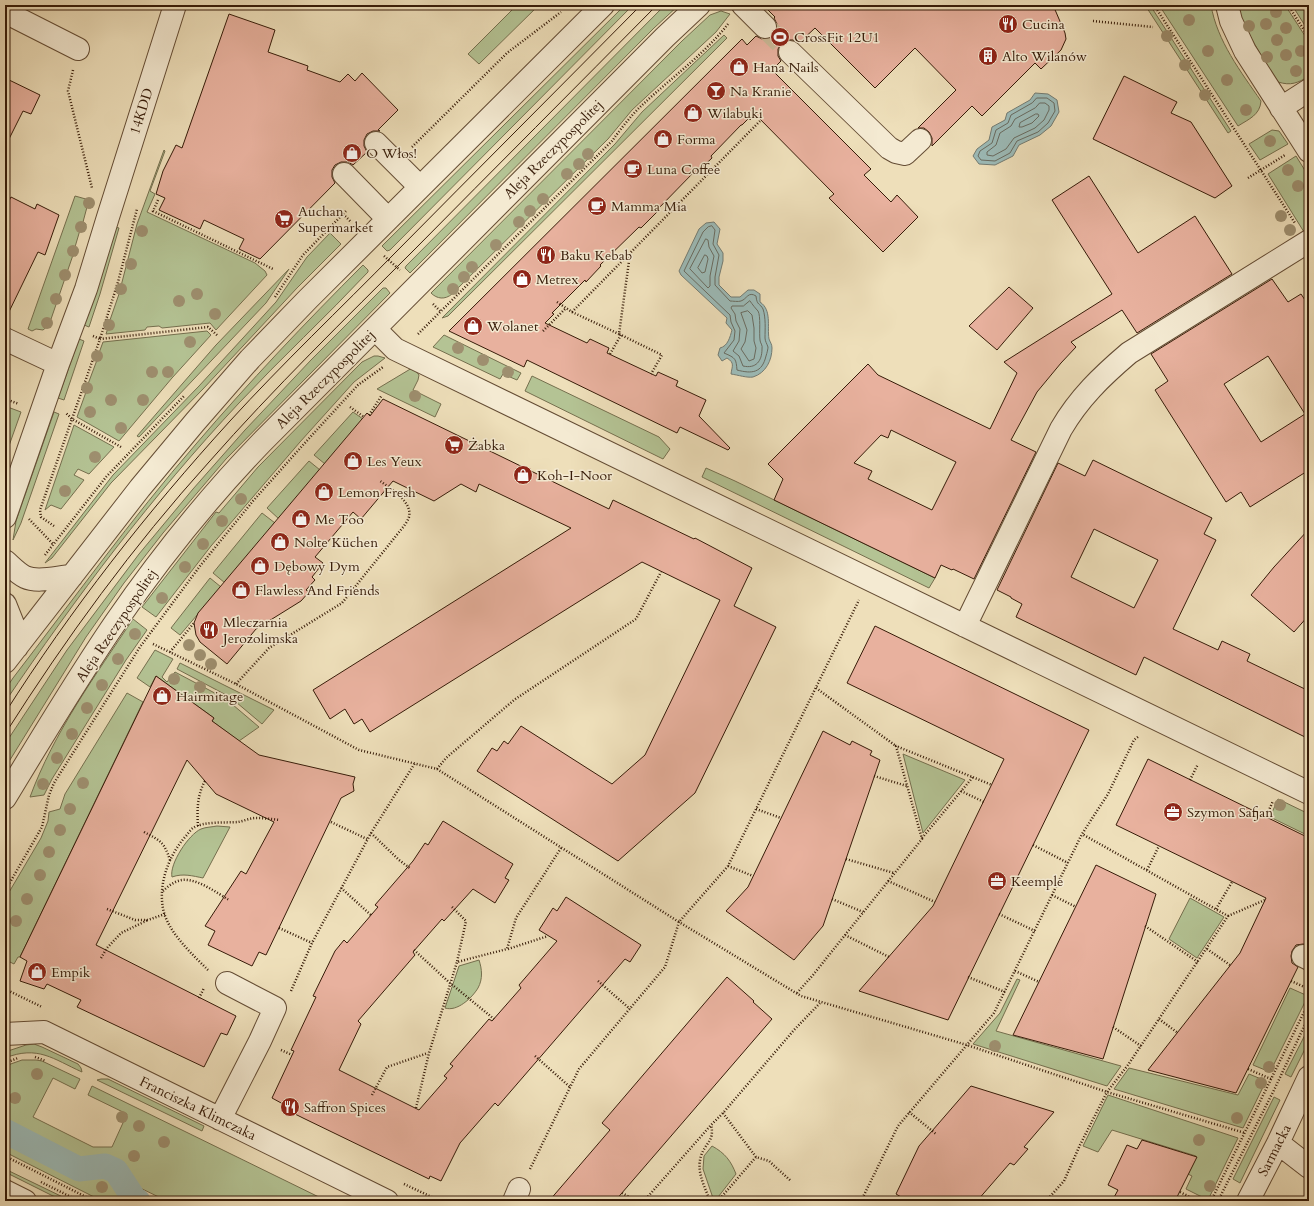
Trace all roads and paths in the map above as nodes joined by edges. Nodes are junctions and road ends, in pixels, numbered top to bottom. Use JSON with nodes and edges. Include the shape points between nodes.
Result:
{"nodes":[{"id":1,"x":176,"y":5,"type":"edge"},
{"id":2,"x":603,"y":5,"type":"edge"},
{"id":3,"x":699,"y":5,"type":"edge"},
{"id":4,"x":1154,"y":5,"type":"edge"},
{"id":5,"x":1227,"y":5,"type":"edge"},
{"id":6,"x":1288,"y":5,"type":"edge"},
{"id":7,"x":744,"y":6,"type":"edge"},
{"id":8,"x":5,"y":12,"type":"edge"},
{"id":9,"x":1093,"y":21,"type":"dead end"},
{"id":10,"x":765,"y":27,"type":"tunnel mouth"},
{"id":11,"x":1153,"y":27,"type":"dead end"},
{"id":12,"x":1309,"y":38,"type":"edge"},
{"id":13,"x":78,"y":48,"type":"joint"},
{"id":14,"x":790,"y":52,"type":"tunnel mouth"},
{"id":15,"x":1309,"y":90,"type":"edge"},
{"id":16,"x":1281,"y":108,"type":"junction"},
{"id":17,"x":761,"y":120,"type":"dead end"},
{"id":18,"x":920,"y":140,"type":"dead end"},
{"id":19,"x":376,"y":143,"type":"dead end"},
{"id":20,"x":1307,"y":148,"type":"edge"},
{"id":21,"x":1260,"y":171,"type":"junction"},
{"id":22,"x":344,"y":174,"type":"dead end"},
{"id":23,"x":1248,"y":178,"type":"dead end"},
{"id":24,"x":420,"y":187,"type":"junction"},
{"id":25,"x":158,"y":200,"type":"dead end"},
{"id":26,"x":108,"y":217,"type":"junction"},
{"id":27,"x":388,"y":219,"type":"junction"},
{"id":28,"x":1308,"y":242,"type":"edge"},
{"id":29,"x":381,"y":252,"type":"dead end"},
{"id":30,"x":630,"y":253,"type":"junction"},
{"id":31,"x":273,"y":269,"type":"dead end"},
{"id":32,"x":404,"y":275,"type":"dead end"},
{"id":33,"x":557,"y":302,"type":"dead end"},
{"id":34,"x":566,"y":308,"type":"junction"},
{"id":35,"x":572,"y":312,"type":"junction"},
{"id":36,"x":375,"y":329,"type":"junction"},
{"id":37,"x":543,"y":331,"type":"dead end"},
{"id":38,"x":620,"y":334,"type":"junction"},
{"id":39,"x":218,"y":336,"type":"dead end"},
{"id":40,"x":5,"y":339,"type":"edge"},
{"id":41,"x":407,"y":354,"type":"junction"},
{"id":42,"x":610,"y":354,"type":"dead end"},
{"id":43,"x":58,"y":364,"type":"junction"},
{"id":44,"x":652,"y":374,"type":"dead end"},
{"id":45,"x":382,"y":395,"type":"dead end"},
{"id":46,"x":5,"y":399,"type":"edge"},
{"id":47,"x":17,"y":404,"type":"dead end"},
{"id":48,"x":350,"y":407,"type":"dead end"},
{"id":49,"x":369,"y":415,"type":"dead end"},
{"id":50,"x":364,"y":417,"type":"dead end"},
{"id":51,"x":121,"y":447,"type":"dead end"},
{"id":52,"x":380,"y":481,"type":"dead end"},
{"id":53,"x":5,"y":517,"type":"edge"},
{"id":54,"x":5,"y":561,"type":"edge"},
{"id":55,"x":661,"y":572,"type":"dead end"},
{"id":56,"x":72,"y":576,"type":"junction"},
{"id":57,"x":862,"y":594,"type":"dead end"},
{"id":58,"x":5,"y":604,"type":"edge"},
{"id":59,"x":194,"y":623,"type":"dead end"},
{"id":60,"x":965,"y":626,"type":"junction"},
{"id":61,"x":153,"y":644,"type":"dead end"},
{"id":62,"x":170,"y":652,"type":"junction"},
{"id":63,"x":11,"y":655,"type":"edge"},
{"id":64,"x":236,"y":684,"type":"junction"},
{"id":65,"x":816,"y":688,"type":"junction"},
{"id":66,"x":1143,"y":733,"type":"dead end"},
{"id":67,"x":896,"y":746,"type":"junction"},
{"id":68,"x":414,"y":763,"type":"junction"},
{"id":69,"x":437,"y":769,"type":"junction"},
{"id":70,"x":1193,"y":774,"type":"dead end"},
{"id":71,"x":874,"y":776,"type":"dead end"},
{"id":72,"x":973,"y":777,"type":"junction"},
{"id":73,"x":1190,"y":780,"type":"dead end"},
{"id":74,"x":205,"y":781,"type":"dead end"},
{"id":75,"x":992,"y":785,"type":"dead end"},
{"id":76,"x":907,"y":786,"type":"junction"},
{"id":77,"x":962,"y":791,"type":"junction"},
{"id":78,"x":1309,"y":793,"type":"edge"},
{"id":79,"x":5,"y":798,"type":"edge"},
{"id":80,"x":984,"y":802,"type":"dead end"},
{"id":81,"x":756,"y":809,"type":"junction"},
{"id":82,"x":1268,"y":810,"type":"dead end"},
{"id":83,"x":1266,"y":817,"type":"dead end"},
{"id":84,"x":781,"y":818,"type":"dead end"},
{"id":85,"x":280,"y":820,"type":"dead end"},
{"id":86,"x":331,"y":822,"type":"dead end"},
{"id":87,"x":198,"y":826,"type":"junction"},
{"id":88,"x":144,"y":832,"type":"dead end"},
{"id":89,"x":370,"y":832,"type":"junction"},
{"id":90,"x":1082,"y":834,"type":"junction"},
{"id":91,"x":367,"y":839,"type":"junction"},
{"id":92,"x":922,"y":839,"type":"junction"},
{"id":93,"x":1033,"y":845,"type":"dead end"},
{"id":94,"x":1159,"y":846,"type":"dead end"},
{"id":95,"x":561,"y":848,"type":"junction"},
{"id":96,"x":846,"y":859,"type":"dead end"},
{"id":97,"x":170,"y":860,"type":"junction"},
{"id":98,"x":1068,"y":862,"type":"junction"},
{"id":99,"x":728,"y":866,"type":"junction"},
{"id":100,"x":411,"y":869,"type":"dead end"},
{"id":101,"x":1147,"y":870,"type":"junction"},
{"id":102,"x":894,"y":873,"type":"junction"},
{"id":103,"x":753,"y":876,"type":"dead end"},
{"id":104,"x":888,"y":881,"type":"junction"},
{"id":105,"x":1232,"y":882,"type":"dead end"},
{"id":106,"x":341,"y":888,"type":"junction"},
{"id":107,"x":5,"y":891,"type":"edge"},
{"id":108,"x":162,"y":891,"type":"junction"},
{"id":109,"x":1052,"y":895,"type":"junction"},
{"id":110,"x":832,"y":899,"type":"dead end"},
{"id":111,"x":229,"y":900,"type":"dead end"},
{"id":112,"x":1265,"y":900,"type":"dead end"},
{"id":113,"x":935,"y":902,"type":"dead end"},
{"id":114,"x":452,"y":907,"type":"dead end"},
{"id":115,"x":1076,"y":907,"type":"dead end"},
{"id":116,"x":106,"y":909,"type":"dead end"},
{"id":117,"x":1216,"y":909,"type":"junction"},
{"id":118,"x":863,"y":912,"type":"junction"},
{"id":119,"x":165,"y":914,"type":"junction"},
{"id":120,"x":999,"y":914,"type":"dead end"},
{"id":121,"x":371,"y":915,"type":"dead end"},
{"id":122,"x":1228,"y":916,"type":"junction"},
{"id":123,"x":148,"y":920,"type":"junction"},
{"id":124,"x":679,"y":922,"type":"junction"},
{"id":125,"x":1145,"y":926,"type":"dead end"},
{"id":126,"x":279,"y":928,"type":"dead end"},
{"id":127,"x":1035,"y":931,"type":"junction"},
{"id":128,"x":845,"y":935,"type":"junction"},
{"id":129,"x":548,"y":936,"type":"dead end"},
{"id":130,"x":312,"y":943,"type":"junction"},
{"id":131,"x":507,"y":949,"type":"junction"},
{"id":132,"x":1207,"y":949,"type":"junction"},
{"id":133,"x":414,"y":950,"type":"dead end"},
{"id":134,"x":889,"y":956,"type":"dead end"},
{"id":135,"x":102,"y":958,"type":"dead end"},
{"id":136,"x":457,"y":962,"type":"junction"},
{"id":137,"x":1198,"y":962,"type":"junction"},
{"id":138,"x":1230,"y":965,"type":"dead end"},
{"id":139,"x":1015,"y":971,"type":"junction"},
{"id":140,"x":968,"y":977,"type":"dead end"},
{"id":141,"x":219,"y":978,"type":"joint"},
{"id":142,"x":598,"y":981,"type":"dead end"},
{"id":143,"x":1291,"y":981,"type":"dead end"},
{"id":144,"x":1039,"y":982,"type":"dead end"},
{"id":145,"x":450,"y":983,"type":"junction"},
{"id":146,"x":1309,"y":989,"type":"edge"},
{"id":147,"x":1005,"y":992,"type":"junction"},
{"id":148,"x":797,"y":993,"type":"junction"},
{"id":149,"x":821,"y":1002,"type":"junction"},
{"id":150,"x":1309,"y":1002,"type":"edge"},
{"id":151,"x":275,"y":1008,"type":"junction"},
{"id":152,"x":630,"y":1009,"type":"junction"},
{"id":153,"x":1309,"y":1016,"type":"edge"},
{"id":154,"x":494,"y":1019,"type":"dead end"},
{"id":155,"x":1159,"y":1019,"type":"junction"},
{"id":156,"x":1113,"y":1027,"type":"dead end"},
{"id":157,"x":1178,"y":1033,"type":"dead end"},
{"id":158,"x":5,"y":1034,"type":"edge"},
{"id":159,"x":967,"y":1045,"type":"junction"},
{"id":160,"x":1140,"y":1046,"type":"junction"},
{"id":161,"x":275,"y":1048,"type":"dead end"},
{"id":162,"x":429,"y":1052,"type":"junction"},
{"id":163,"x":292,"y":1055,"type":"dead end"},
{"id":164,"x":535,"y":1056,"type":"dead end"},
{"id":165,"x":1248,"y":1068,"type":"dead end"},
{"id":166,"x":1309,"y":1078,"type":"edge"},
{"id":167,"x":1271,"y":1079,"type":"junction"},
{"id":168,"x":570,"y":1087,"type":"junction"},
{"id":169,"x":1107,"y":1092,"type":"junction"},
{"id":170,"x":372,"y":1095,"type":"dead end"},
{"id":171,"x":416,"y":1108,"type":"dead end"},
{"id":172,"x":909,"y":1112,"type":"junction"},
{"id":173,"x":723,"y":1114,"type":"junction"},
{"id":174,"x":220,"y":1118,"type":"junction"},
{"id":175,"x":711,"y":1125,"type":"junction"},
{"id":176,"x":1245,"y":1133,"type":"junction"},
{"id":177,"x":936,"y":1134,"type":"dead end"},
{"id":178,"x":1278,"y":1143,"type":"junction"},
{"id":179,"x":5,"y":1156,"type":"edge"},
{"id":180,"x":756,"y":1157,"type":"junction"},
{"id":181,"x":1309,"y":1167,"type":"edge"},
{"id":182,"x":791,"y":1181,"type":"dead end"},
{"id":183,"x":5,"y":1191,"type":"edge"},
{"id":184,"x":1180,"y":1192,"type":"dead end"},
{"id":185,"x":622,"y":1193,"type":"dead end"},
{"id":186,"x":517,"y":1195,"type":"edge"},
{"id":187,"x":25,"y":1201,"type":"edge"},
{"id":188,"x":94,"y":1201,"type":"edge"},
{"id":189,"x":388,"y":1201,"type":"edge"},
{"id":190,"x":637,"y":1201,"type":"edge"},
{"id":191,"x":644,"y":1201,"type":"edge"},
{"id":192,"x":710,"y":1201,"type":"edge"},
{"id":193,"x":718,"y":1201,"type":"edge"},
{"id":194,"x":861,"y":1201,"type":"edge"},
{"id":195,"x":1046,"y":1201,"type":"edge"},
{"id":196,"x":1198,"y":1201,"type":"edge"},
{"id":197,"x":1211,"y":1201,"type":"edge"},
{"id":198,"x":1218,"y":1201,"type":"edge"},
{"id":199,"x":1248,"y":1201,"type":"edge"}],
"edges":[{"from":1,"to":26,"type":"street","name":"14KDD"},
{"from":2,"to":24,"type":"street"},
{"from":3,"to":36,"type":"street","name":"Aleja Rzeczypospolitej","via":[[664,37]]},
{"from":4,"to":21,"type":"path"},
{"from":5,"to":16,"type":"street","via":[[1231,21],[1245,51]]},
{"from":6,"to":12,"type":"path"},
{"from":7,"to":10,"type":"street"},
{"from":7,"to":41,"type":"path","via":[[720,34],[639,108],[612,142]]},
{"from":8,"to":13,"type":"street"},
{"from":9,"to":11,"type":"path"},
{"from":13,"to":26,"type":"path","via":[[68,91],[95,200]]},
{"from":14,"to":18,"type":"street","via":[[888,148],[905,154]]},
{"from":15,"to":16,"type":"street"},
{"from":16,"to":20,"type":"street"},
{"from":17,"to":30,"type":"path"},
{"from":19,"to":24,"type":"street"},
{"from":20,"to":21,"type":"path"},
{"from":21,"to":23,"type":"path"},
{"from":21,"to":28,"type":"path"},
{"from":22,"to":27,"type":"street"},
{"from":24,"to":27,"type":"street"},
{"from":25,"to":31,"type":"path","via":[[153,211]]},
{"from":26,"to":43,"type":"street","name":"14KDD","via":[[86,290]]},
{"from":27,"to":56,"type":"street","via":[[229,383],[153,472]]},
{"from":28,"to":60,"type":"street","via":[[1129,353],[1085,394],[1061,429]]},
{"from":29,"to":32,"type":"path"},
{"from":30,"to":35,"type":"path"},
{"from":30,"to":38,"type":"path"},
{"from":33,"to":34,"type":"path"},
{"from":34,"to":35,"type":"path"},
{"from":34,"to":37,"type":"path"},
{"from":35,"to":38,"type":"path"},
{"from":36,"to":41,"type":"street","via":[[395,349]]},
{"from":36,"to":79,"type":"street","name":"Aleja Rzeczypospolitej","via":[[246,459],[157,565],[100,645]]},
{"from":38,"to":42,"type":"path"},
{"from":38,"to":44,"type":"path","via":[[662,355]]},
{"from":39,"to":51,"type":"path","via":[[208,327],[100,339],[72,419]]},
{"from":40,"to":43,"type":"street"},
{"from":41,"to":60,"type":"street"},
{"from":41,"to":107,"type":"path","via":[[358,385],[244,512],[150,632],[54,783],[48,795],[42,827]]},
{"from":43,"to":53,"type":"street","name":"14KDD"},
{"from":45,"to":49,"type":"path"},
{"from":46,"to":47,"type":"path"},
{"from":48,"to":50,"type":"path"},
{"from":52,"to":64,"type":"path","via":[[396,492],[406,504],[409,516],[404,526],[342,603],[269,648]]},
{"from":54,"to":56,"type":"street","via":[[20,574],[32,579]]},
{"from":55,"to":69,"type":"path","via":[[636,619],[514,700],[446,758]]},
{"from":56,"to":63,"type":"street"},
{"from":57,"to":65,"type":"path"},
{"from":58,"to":63,"type":"street","via":[[14,624]]},
{"from":59,"to":62,"type":"path"},
{"from":60,"to":78,"type":"street"},
{"from":61,"to":62,"type":"path"},
{"from":62,"to":64,"type":"path"},
{"from":64,"to":68,"type":"path","via":[[359,750]]},
{"from":65,"to":67,"type":"path"},
{"from":65,"to":81,"type":"path"},
{"from":66,"to":90,"type":"path","via":[[1134,740],[1108,794]]},
{"from":67,"to":72,"type":"path"},
{"from":67,"to":76,"type":"path"},
{"from":68,"to":69,"type":"path"},
{"from":68,"to":89,"type":"path"},
{"from":69,"to":95,"type":"path"},
{"from":70,"to":73,"type":"path"},
{"from":71,"to":76,"type":"path"},
{"from":72,"to":75,"type":"path"},
{"from":72,"to":77,"type":"path"},
{"from":74,"to":87,"type":"path","via":[[201,788],[197,811]]},
{"from":76,"to":92,"type":"path"},
{"from":77,"to":80,"type":"path"},
{"from":77,"to":92,"type":"path"},
{"from":81,"to":84,"type":"path"},
{"from":81,"to":99,"type":"path"},
{"from":82,"to":83,"type":"path"},
{"from":85,"to":87,"type":"path","via":[[254,818]]},
{"from":86,"to":91,"type":"path"},
{"from":87,"to":97,"type":"path","via":[[178,844]]},
{"from":88,"to":97,"type":"path","via":[[158,839],[165,847]]},
{"from":89,"to":91,"type":"path"},
{"from":89,"to":100,"type":"path"},
{"from":90,"to":98,"type":"path"},
{"from":90,"to":101,"type":"path"},
{"from":91,"to":106,"type":"path"},
{"from":92,"to":102,"type":"path"},
{"from":93,"to":98,"type":"path"},
{"from":94,"to":101,"type":"path"},
{"from":95,"to":124,"type":"path"},
{"from":95,"to":131,"type":"path","via":[[516,918]]},
{"from":96,"to":102,"type":"path"},
{"from":97,"to":108,"type":"path","via":[[166,867]]},
{"from":98,"to":109,"type":"path"},
{"from":99,"to":103,"type":"path"},
{"from":99,"to":124,"type":"path"},
{"from":101,"to":117,"type":"path"},
{"from":102,"to":104,"type":"path"},
{"from":104,"to":113,"type":"path"},
{"from":104,"to":118,"type":"path"},
{"from":105,"to":117,"type":"path"},
{"from":106,"to":121,"type":"path"},
{"from":106,"to":130,"type":"path"},
{"from":108,"to":111,"type":"path","via":[[170,884],[183,880],[204,885]]},
{"from":108,"to":119,"type":"path"},
{"from":109,"to":115,"type":"path"},
{"from":109,"to":127,"type":"path"},
{"from":110,"to":118,"type":"path"},
{"from":112,"to":122,"type":"path"},
{"from":114,"to":136,"type":"path","via":[[466,921]]},
{"from":116,"to":123,"type":"path","via":[[135,920]]},
{"from":117,"to":122,"type":"path"},
{"from":118,"to":128,"type":"path"},
{"from":119,"to":123,"type":"path"},
{"from":119,"to":141,"type":"path","via":[[186,947]]},
{"from":120,"to":127,"type":"path"},
{"from":122,"to":132,"type":"path"},
{"from":123,"to":135,"type":"path","via":[[121,933],[107,948]]},
{"from":124,"to":148,"type":"path"},
{"from":124,"to":152,"type":"path","via":[[665,967]]},
{"from":125,"to":137,"type":"path"},
{"from":126,"to":130,"type":"path"},
{"from":127,"to":139,"type":"path"},
{"from":128,"to":134,"type":"path"},
{"from":128,"to":148,"type":"path"},
{"from":129,"to":131,"type":"path"},
{"from":130,"to":151,"type":"path","via":[[286,1002]]},
{"from":131,"to":136,"type":"path"},
{"from":132,"to":137,"type":"path"},
{"from":132,"to":138,"type":"path"},
{"from":133,"to":145,"type":"path"},
{"from":136,"to":145,"type":"path"},
{"from":137,"to":155,"type":"path"},
{"from":139,"to":144,"type":"path"},
{"from":139,"to":147,"type":"path"},
{"from":140,"to":147,"type":"path"},
{"from":141,"to":151,"type":"street"},
{"from":142,"to":152,"type":"path"},
{"from":143,"to":146,"type":"path"},
{"from":145,"to":154,"type":"path"},
{"from":145,"to":162,"type":"path"},
{"from":147,"to":159,"type":"path","via":[[994,1013]]},
{"from":148,"to":149,"type":"path"},
{"from":149,"to":159,"type":"path"},
{"from":149,"to":173,"type":"path"},
{"from":150,"to":167,"type":"path"},
{"from":151,"to":174,"type":"street"},
{"from":152,"to":168,"type":"path","via":[[579,1069]]},
{"from":153,"to":198,"type":"path"},
{"from":155,"to":157,"type":"path"},
{"from":155,"to":160,"type":"path"},
{"from":156,"to":160,"type":"path"},
{"from":158,"to":174,"type":"street","name":"Franciszka Klimczaka","via":[[44,1032]]},
{"from":159,"to":169,"type":"path"},
{"from":159,"to":172,"type":"path"},
{"from":160,"to":169,"type":"path"},
{"from":161,"to":163,"type":"path"},
{"from":162,"to":170,"type":"path","via":[[387,1068]]},
{"from":162,"to":171,"type":"path"},
{"from":164,"to":168,"type":"path"},
{"from":165,"to":167,"type":"path"},
{"from":166,"to":178,"type":"street","name":"Sarmacka"},
{"from":167,"to":176,"type":"path"},
{"from":168,"to":186,"type":"path"},
{"from":169,"to":176,"type":"path"},
{"from":169,"to":195,"type":"path","via":[[1064,1181]]},
{"from":172,"to":177,"type":"path"},
{"from":172,"to":194,"type":"path","via":[[898,1126]]},
{"from":173,"to":175,"type":"path"},
{"from":173,"to":180,"type":"path"},
{"from":174,"to":189,"type":"street","name":"Franciszka Klimczaka"},
{"from":175,"to":191,"type":"path"},
{"from":175,"to":192,"type":"path","via":[[712,1138],[701,1156],[699,1170]]},
{"from":176,"to":197,"type":"path"},
{"from":178,"to":181,"type":"street"},
{"from":178,"to":199,"type":"street","name":"Sarmacka"},
{"from":179,"to":188,"type":"path"},
{"from":180,"to":182,"type":"path","via":[[769,1161]]},
{"from":180,"to":193,"type":"path"},
{"from":183,"to":187,"type":"street"},
{"from":184,"to":196,"type":"path"},
{"from":185,"to":190,"type":"path"}]}
